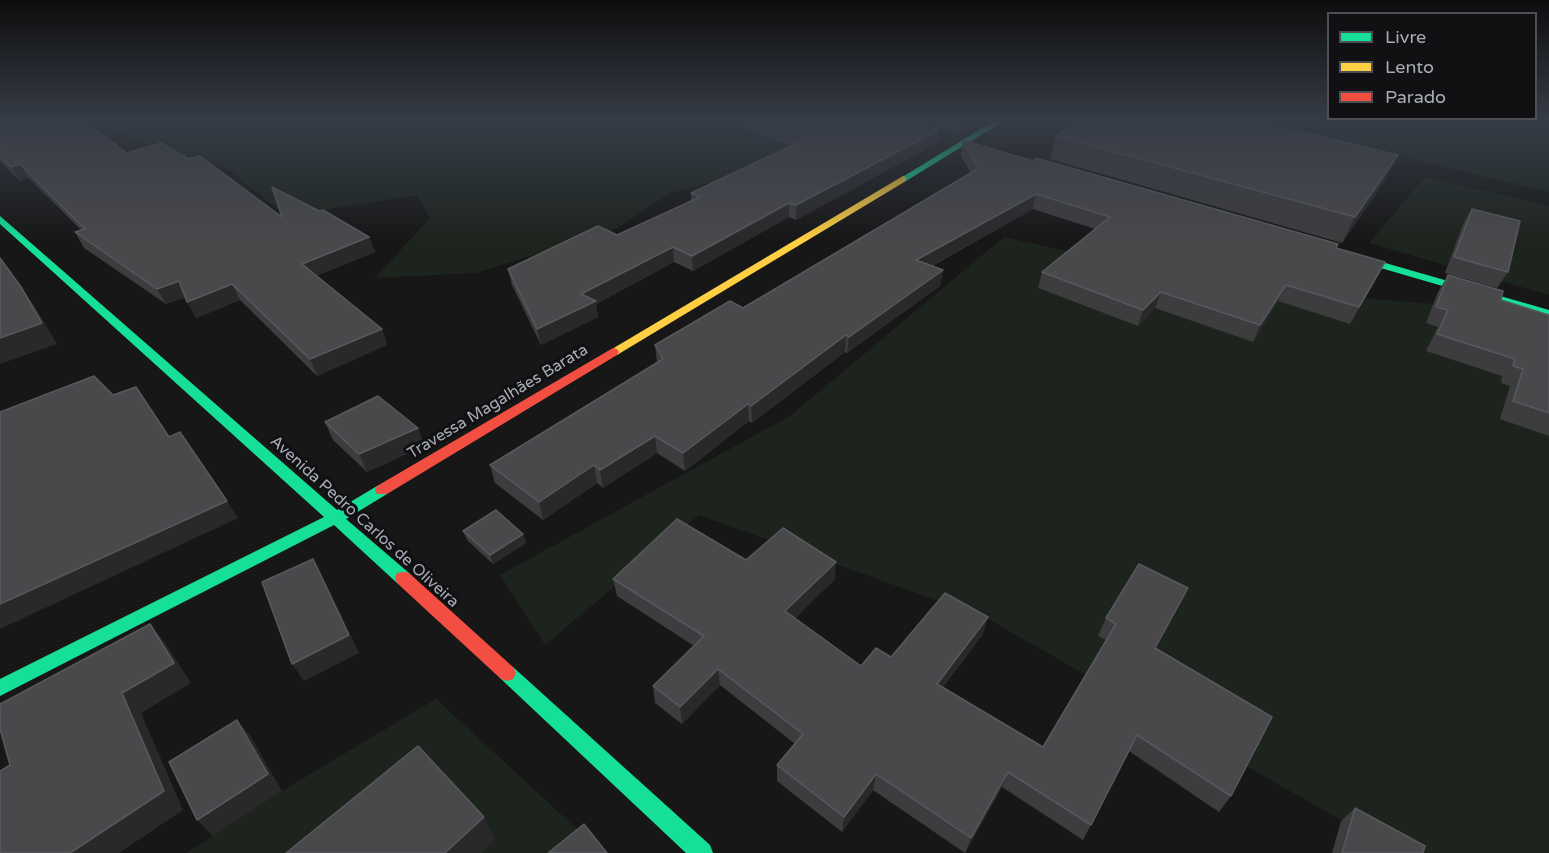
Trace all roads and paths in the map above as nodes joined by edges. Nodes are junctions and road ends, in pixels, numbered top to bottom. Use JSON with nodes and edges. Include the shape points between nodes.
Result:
{"nodes":[{"id":1,"x":943,"y":161,"type":"edge"},
{"id":2,"x":0,"y":219,"type":"edge"},
{"id":3,"x":1332,"y":250,"type":"edge"},
{"id":4,"x":1549,"y":314,"type":"edge"},
{"id":5,"x":337,"y":518,"type":"junction"},
{"id":6,"x":0,"y":688,"type":"edge"},
{"id":7,"x":702,"y":853,"type":"edge"}],
"edges":[{"from":1,"to":5,"type":"street","name":"Travessa Magalhães Barata"},
{"from":2,"to":5,"type":"street","name":"Avenida Pedro Carlos de Oliveira"},
{"from":3,"to":4,"type":"street"},
{"from":5,"to":6,"type":"street","name":"Travessa Magalhães Barata"},
{"from":5,"to":7,"type":"street","name":"Avenida Pedro Carlos de Oliveira"}]}
